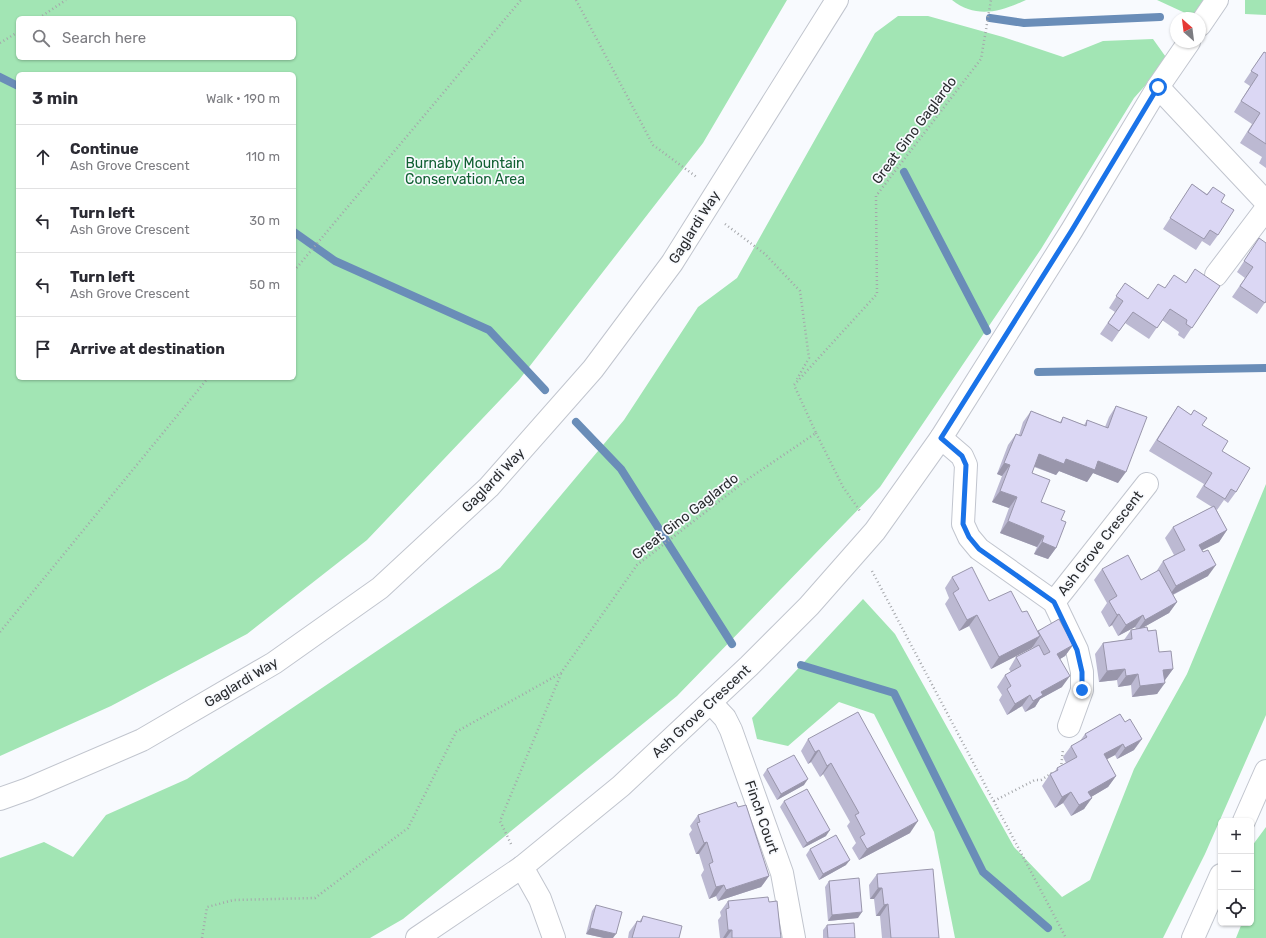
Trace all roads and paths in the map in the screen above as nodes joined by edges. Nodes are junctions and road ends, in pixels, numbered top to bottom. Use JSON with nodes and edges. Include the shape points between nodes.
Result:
{"nodes":[{"id":1,"x":66,"y":0,"type":"edge"},
{"id":2,"x":521,"y":0,"type":"edge"},
{"id":3,"x":576,"y":0,"type":"edge"},
{"id":4,"x":838,"y":0,"type":"edge"},
{"id":5,"x":991,"y":0,"type":"edge"},
{"id":6,"x":1217,"y":0,"type":"edge"},
{"id":7,"x":42,"y":16,"type":"edge"},
{"id":8,"x":1206,"y":16,"type":"edge"},
{"id":9,"x":16,"y":33,"type":"edge"},
{"id":10,"x":0,"y":43,"type":"edge"},
{"id":11,"x":1185,"y":48,"type":"edge"},
{"id":12,"x":1158,"y":87,"type":"junction"},
{"id":13,"x":711,"y":201,"type":"junction"},
{"id":14,"x":1266,"y":202,"type":"edge"},
{"id":15,"x":1266,"y":209,"type":"edge"},
{"id":16,"x":296,"y":269,"type":"edge"},
{"id":17,"x":1216,"y":274,"type":"dead end"},
{"id":18,"x":206,"y":380,"type":"edge"},
{"id":19,"x":794,"y":383,"type":"junction"},
{"id":20,"x":816,"y":433,"type":"junction"},
{"id":21,"x":941,"y":438,"type":"junction"},
{"id":22,"x":1147,"y":484,"type":"dead end"},
{"id":23,"x":843,"y":487,"type":"dead end"},
{"id":24,"x":870,"y":568,"type":"dead end"},
{"id":25,"x":1054,"y":602,"type":"junction"},
{"id":26,"x":0,"y":632,"type":"edge"},
{"id":27,"x":561,"y":673,"type":"junction"},
{"id":28,"x":711,"y":703,"type":"junction"},
{"id":29,"x":1069,"y":726,"type":"joint"},
{"id":30,"x":1266,"y":771,"type":"edge"},
{"id":31,"x":0,"y":799,"type":"edge"},
{"id":32,"x":994,"y":801,"type":"junction"},
{"id":33,"x":1245,"y":818,"type":"edge"},
{"id":34,"x":522,"y":867,"type":"junction"},
{"id":35,"x":1218,"y":882,"type":"edge"},
{"id":36,"x":202,"y":938,"type":"edge"},
{"id":37,"x":417,"y":938,"type":"edge"},
{"id":38,"x":554,"y":938,"type":"edge"},
{"id":39,"x":794,"y":938,"type":"edge"},
{"id":40,"x":1066,"y":938,"type":"edge"},
{"id":41,"x":1193,"y":938,"type":"edge"}],
"edges":[{"from":1,"to":7,"type":"path"},
{"from":2,"to":16,"type":"path"},
{"from":3,"to":13,"type":"path","via":[[653,145]]},
{"from":4,"to":13,"type":"street","name":"Gaglardi Way"},
{"from":5,"to":19,"type":"path","name":"Great Gino Gaglardo","via":[[981,59],[876,196],[877,294]]},
{"from":6,"to":8,"type":"street"},
{"from":9,"to":10,"type":"path"},
{"from":11,"to":12,"type":"street","name":"Ash Grove Crescent"},
{"from":12,"to":14,"type":"street"},
{"from":12,"to":21,"type":"street","name":"Ash Grove Crescent","via":[[1072,230]]},
{"from":13,"to":19,"type":"path","via":[[800,291],[809,358]]},
{"from":13,"to":31,"type":"street","name":"Gaglardi Way","via":[[672,263],[593,369],[489,487],[380,588],[274,663],[142,740]]},
{"from":15,"to":17,"type":"street"},
{"from":18,"to":26,"type":"path"},
{"from":19,"to":20,"type":"path"},
{"from":20,"to":23,"type":"path"},
{"from":20,"to":27,"type":"path","name":"Great Gino Gaglardo","via":[[748,479],[637,565]]},
{"from":21,"to":25,"type":"street","name":"Ash Grove Crescent","via":[[962,456],[966,465],[963,524],[969,537],[979,549]]},
{"from":21,"to":28,"type":"street","name":"Ash Grove Crescent","via":[[870,537],[809,606]]},
{"from":22,"to":25,"type":"street","name":"Ash Grove Crescent"},
{"from":24,"to":32,"type":"path"},
{"from":25,"to":29,"type":"street","name":"Ash Grove Crescent","via":[[1077,650],[1082,672],[1082,690]]},
{"from":27,"to":34,"type":"path","via":[[500,821]]},
{"from":27,"to":36,"type":"path","name":"Great Gino Gaglardo","via":[[456,732],[408,828],[315,898],[234,900],[207,907]]},
{"from":28,"to":34,"type":"street","name":"Ash Grove Crescent","via":[[621,786]]},
{"from":28,"to":39,"type":"street","name":"Finch Court","via":[[725,718],[731,730],[779,866]]},
{"from":29,"to":32,"type":"path","via":[[1061,769]]},
{"from":30,"to":33,"type":"street"},
{"from":32,"to":40,"type":"path"},
{"from":34,"to":37,"type":"street","name":"Ash Grove Crescent"},
{"from":34,"to":38,"type":"street","via":[[540,899]]},
{"from":35,"to":41,"type":"street"}]}
